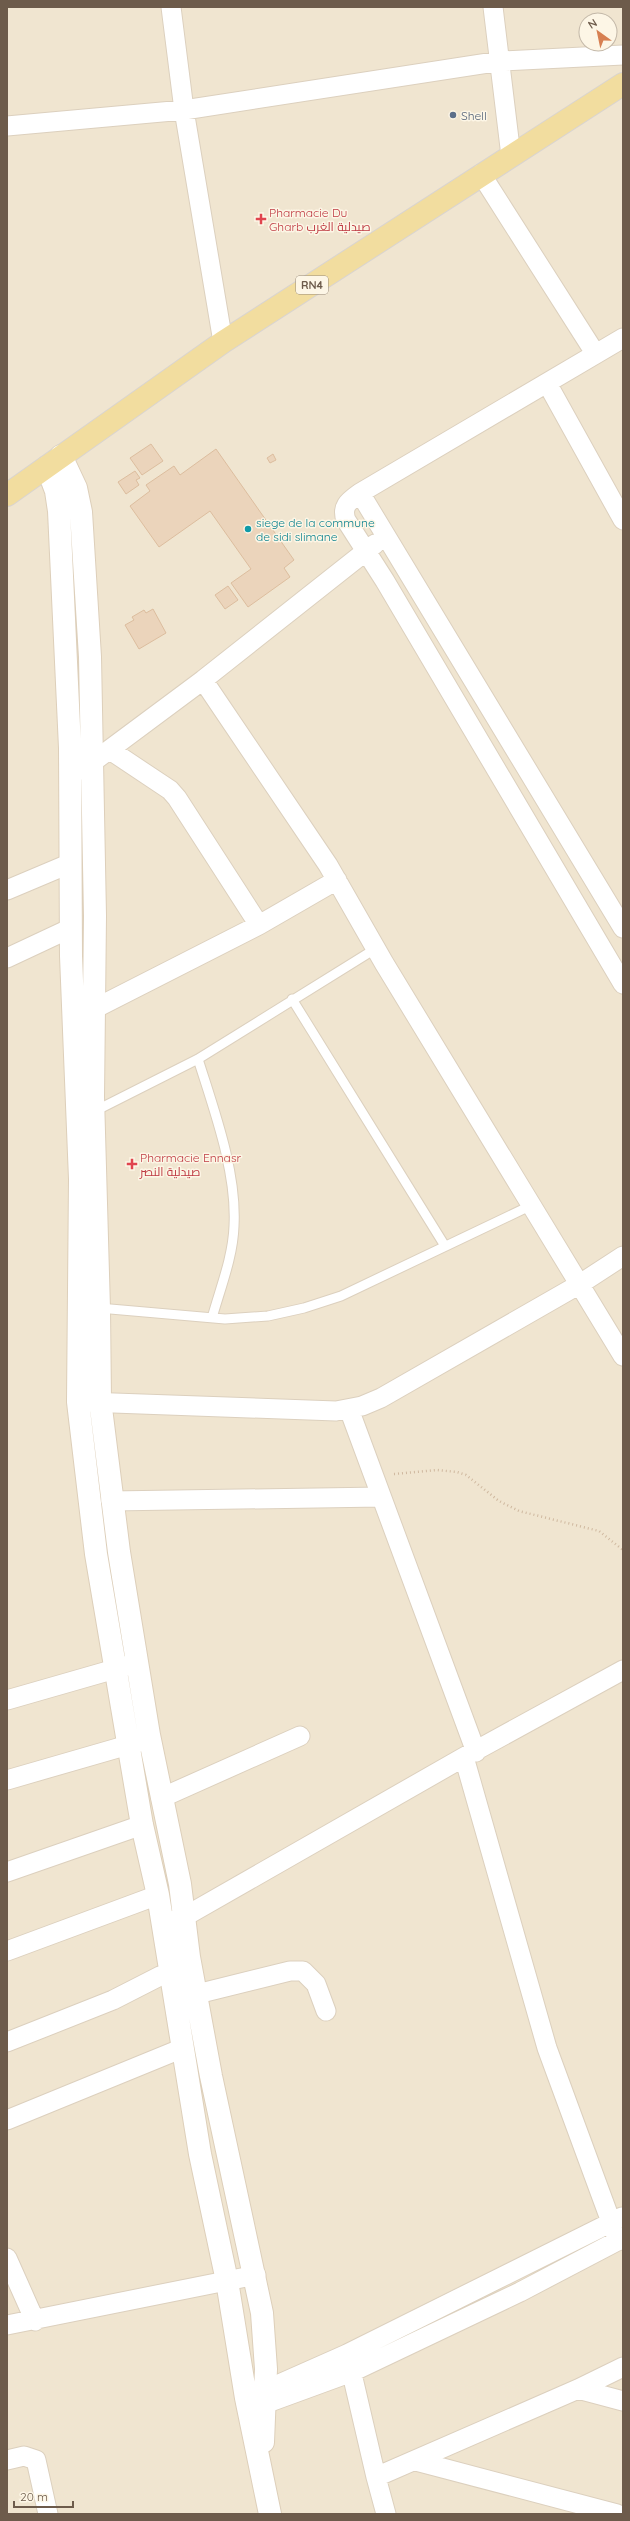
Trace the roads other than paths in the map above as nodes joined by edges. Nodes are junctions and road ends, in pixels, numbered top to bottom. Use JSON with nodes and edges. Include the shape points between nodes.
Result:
{"nodes":[{"id":1,"x":171,"y":7,"type":"edge"},
{"id":2,"x":493,"y":7,"type":"edge"},
{"id":3,"x":623,"y":55,"type":"edge"},
{"id":4,"x":501,"y":61,"type":"junction"},
{"id":5,"x":623,"y":84,"type":"edge"},
{"id":6,"x":184,"y":110,"type":"junction"},
{"id":7,"x":7,"y":126,"type":"edge"},
{"id":8,"x":511,"y":156,"type":"junction"},
{"id":9,"x":481,"y":174,"type":"junction"},
{"id":10,"x":623,"y":338,"type":"edge"},
{"id":11,"x":223,"y":342,"type":"junction"},
{"id":12,"x":596,"y":353,"type":"junction"},
{"id":13,"x":547,"y":383,"type":"junction"},
{"id":14,"x":54,"y":462,"type":"junction"},
{"id":15,"x":360,"y":493,"type":"junction"},
{"id":16,"x":7,"y":495,"type":"edge"},
{"id":17,"x":623,"y":520,"type":"edge"},
{"id":18,"x":385,"y":536,"type":"junction"},
{"id":19,"x":365,"y":551,"type":"junction"},
{"id":20,"x":444,"y":633,"type":"junction"},
{"id":21,"x":423,"y":644,"type":"junction"},
{"id":22,"x":203,"y":680,"type":"junction"},
{"id":23,"x":110,"y":750,"type":"junction"},
{"id":24,"x":92,"y":763,"type":"junction"},
{"id":25,"x":70,"y":778,"type":"junction"},
{"id":26,"x":561,"y":827,"type":"junction"},
{"id":27,"x":538,"y":840,"type":"junction"},
{"id":28,"x":71,"y":863,"type":"junction"},
{"id":29,"x":337,"y":880,"type":"junction"},
{"id":30,"x":7,"y":890,"type":"edge"},
{"id":31,"x":259,"y":925,"type":"junction"},
{"id":32,"x":71,"y":928,"type":"junction"},
{"id":33,"x":623,"y":928,"type":"edge"},
{"id":34,"x":376,"y":948,"type":"junction"},
{"id":35,"x":7,"y":958,"type":"edge"},
{"id":36,"x":623,"y":984,"type":"edge"},
{"id":37,"x":292,"y":999,"type":"junction"},
{"id":38,"x":94,"y":1009,"type":"junction"},
{"id":39,"x":198,"y":1059,"type":"junction"},
{"id":40,"x":85,"y":1116,"type":"junction"},
{"id":41,"x":532,"y":1205,"type":"junction"},
{"id":42,"x":445,"y":1246,"type":"junction"},
{"id":43,"x":623,"y":1256,"type":"edge"},
{"id":44,"x":580,"y":1284,"type":"junction"},
{"id":45,"x":99,"y":1308,"type":"junction"},
{"id":46,"x":212,"y":1318,"type":"junction"},
{"id":47,"x":623,"y":1356,"type":"edge"},
{"id":48,"x":78,"y":1402,"type":"junction"},
{"id":49,"x":100,"y":1402,"type":"junction"},
{"id":50,"x":349,"y":1409,"type":"junction"},
{"id":51,"x":381,"y":1497,"type":"junction"},
{"id":52,"x":111,"y":1501,"type":"junction"},
{"id":53,"x":118,"y":1552,"type":"junction"},
{"id":54,"x":96,"y":1554,"type":"junction"},
{"id":55,"x":126,"y":1665,"type":"junction"},
{"id":56,"x":623,"y":1670,"type":"edge"},
{"id":57,"x":7,"y":1700,"type":"edge"},
{"id":58,"x":300,"y":1736,"type":"dead end"},
{"id":59,"x":140,"y":1742,"type":"junction"},
{"id":60,"x":470,"y":1755,"type":"junction"},
{"id":61,"x":7,"y":1780,"type":"edge"},
{"id":62,"x":161,"y":1798,"type":"junction"},
{"id":63,"x":142,"y":1825,"type":"junction"},
{"id":64,"x":7,"y":1872,"type":"edge"},
{"id":65,"x":158,"y":1895,"type":"junction"},
{"id":66,"x":184,"y":1917,"type":"junction"},
{"id":67,"x":163,"y":1924,"type":"junction"},
{"id":68,"x":7,"y":1951,"type":"edge"},
{"id":69,"x":191,"y":1966,"type":"junction"},
{"id":70,"x":171,"y":1972,"type":"junction"},
{"id":71,"x":197,"y":1994,"type":"junction"},
{"id":72,"x":326,"y":2011,"type":"dead end"},
{"id":73,"x":7,"y":2042,"type":"edge"},
{"id":74,"x":184,"y":2048,"type":"junction"},
{"id":75,"x":7,"y":2120,"type":"edge"},
{"id":76,"x":617,"y":2219,"type":"edge"},
{"id":77,"x":620,"y":2240,"type":"edge"},
{"id":78,"x":8,"y":2262,"type":"edge"},
{"id":79,"x":256,"y":2275,"type":"junction"},
{"id":80,"x":227,"y":2281,"type":"junction"},
{"id":81,"x":35,"y":2321,"type":"junction"},
{"id":82,"x":7,"y":2325,"type":"edge"},
{"id":83,"x":346,"y":2354,"type":"junction"},
{"id":84,"x":623,"y":2367,"type":"edge"},
{"id":85,"x":352,"y":2372,"type":"junction"},
{"id":86,"x":578,"y":2389,"type":"junction"},
{"id":87,"x":257,"y":2401,"type":"junction"},
{"id":88,"x":623,"y":2401,"type":"edge"},
{"id":89,"x":7,"y":2460,"type":"edge"},
{"id":90,"x":416,"y":2461,"type":"junction"},
{"id":91,"x":376,"y":2477,"type":"junction"},
{"id":92,"x":48,"y":2514,"type":"edge"},
{"id":93,"x":270,"y":2514,"type":"edge"},
{"id":94,"x":386,"y":2514,"type":"edge"},
{"id":95,"x":618,"y":2514,"type":"edge"}],
"edges":[{"from":1,"to":6,"type":"street"},
{"from":2,"to":4,"type":"street"},
{"from":3,"to":4,"type":"street"},
{"from":4,"to":6,"type":"street"},
{"from":4,"to":8,"type":"street"},
{"from":5,"to":8,"type":"main road","number":"RN4"},
{"from":6,"to":7,"type":"street"},
{"from":6,"to":11,"type":"street"},
{"from":8,"to":9,"type":"main road","number":"RN4"},
{"from":9,"to":11,"type":"main road","number":"RN4"},
{"from":9,"to":12,"type":"street"},
{"from":10,"to":12,"type":"street"},
{"from":11,"to":14,"type":"main road","number":"RN4"},
{"from":12,"to":13,"type":"street"},
{"from":13,"to":15,"type":"street"},
{"from":13,"to":17,"type":"street"},
{"from":14,"to":16,"type":"main road","number":"RN4"},
{"from":14,"to":24,"type":"street","via":[[76,488],[83,527],[90,657]]},
{"from":14,"to":25,"type":"street","via":[[59,511]]},
{"from":15,"to":18,"type":"street"},
{"from":15,"to":19,"type":"street","via":[[346,505],[344,511],[346,520]]},
{"from":18,"to":19,"type":"street"},
{"from":18,"to":20,"type":"street"},
{"from":19,"to":21,"type":"street"},
{"from":19,"to":22,"type":"street"},
{"from":20,"to":21,"type":"street"},
{"from":20,"to":26,"type":"street"},
{"from":21,"to":27,"type":"street"},
{"from":22,"to":23,"type":"street"},
{"from":22,"to":29,"type":"street"},
{"from":23,"to":24,"type":"street"},
{"from":23,"to":31,"type":"street","via":[[170,790],[177,798]]},
{"from":24,"to":25,"type":"street"},
{"from":24,"to":38,"type":"street"},
{"from":25,"to":28,"type":"street"},
{"from":26,"to":27,"type":"street"},
{"from":26,"to":33,"type":"street"},
{"from":27,"to":36,"type":"street"},
{"from":28,"to":30,"type":"street"},
{"from":28,"to":32,"type":"street"},
{"from":29,"to":31,"type":"street"},
{"from":29,"to":34,"type":"street"},
{"from":31,"to":38,"type":"street"},
{"from":32,"to":35,"type":"street"},
{"from":32,"to":40,"type":"street"},
{"from":34,"to":37,"type":"lane"},
{"from":34,"to":41,"type":"street"},
{"from":37,"to":39,"type":"lane"},
{"from":37,"to":42,"type":"lane"},
{"from":38,"to":40,"type":"street"},
{"from":39,"to":40,"type":"lane"},
{"from":39,"to":46,"type":"lane","via":[[220,1128],[231,1188],[234,1226],[231,1248]]},
{"from":40,"to":45,"type":"street"},
{"from":40,"to":48,"type":"street","via":[[80,1179]]},
{"from":41,"to":42,"type":"lane"},
{"from":41,"to":44,"type":"street"},
{"from":42,"to":46,"type":"lane","via":[[341,1296],[304,1308],[268,1316]]},
{"from":43,"to":44,"type":"street"},
{"from":44,"to":47,"type":"street"},
{"from":44,"to":50,"type":"street","via":[[382,1398]]},
{"from":45,"to":46,"type":"lane"},
{"from":45,"to":49,"type":"street"},
{"from":48,"to":49,"type":"street"},
{"from":48,"to":54,"type":"street"},
{"from":49,"to":50,"type":"street"},
{"from":49,"to":52,"type":"street"},
{"from":50,"to":51,"type":"street"},
{"from":51,"to":52,"type":"street"},
{"from":51,"to":60,"type":"street"},
{"from":52,"to":53,"type":"street"},
{"from":53,"to":54,"type":"street"},
{"from":53,"to":55,"type":"street"},
{"from":54,"to":55,"type":"street"},
{"from":55,"to":57,"type":"street"},
{"from":55,"to":59,"type":"street"},
{"from":56,"to":60,"type":"street"},
{"from":58,"to":62,"type":"street"},
{"from":59,"to":61,"type":"street"},
{"from":59,"to":62,"type":"street"},
{"from":59,"to":63,"type":"street"},
{"from":60,"to":66,"type":"street"},
{"from":60,"to":76,"type":"street","via":[[547,2048],[568,2109]]},
{"from":62,"to":66,"type":"street","via":[[180,1884]]},
{"from":63,"to":64,"type":"street"},
{"from":63,"to":65,"type":"street"},
{"from":65,"to":67,"type":"street"},
{"from":65,"to":68,"type":"street"},
{"from":66,"to":67,"type":"street"},
{"from":66,"to":69,"type":"street"},
{"from":67,"to":70,"type":"street"},
{"from":69,"to":70,"type":"street"},
{"from":69,"to":71,"type":"street"},
{"from":70,"to":73,"type":"street","via":[[113,2000]]},
{"from":70,"to":74,"type":"street"},
{"from":71,"to":72,"type":"street","via":[[290,1971],[303,1971],[316,1984]]},
{"from":71,"to":79,"type":"street","via":[[211,2076]]},
{"from":74,"to":75,"type":"street"},
{"from":74,"to":80,"type":"street","via":[[200,2154]]},
{"from":76,"to":77,"type":"street"},
{"from":76,"to":83,"type":"street"},
{"from":77,"to":85,"type":"street","via":[[520,2292]]},
{"from":78,"to":81,"type":"street"},
{"from":79,"to":80,"type":"street"},
{"from":79,"to":87,"type":"street","via":[[265,2341]]},
{"from":80,"to":81,"type":"street"},
{"from":80,"to":87,"type":"street"},
{"from":81,"to":82,"type":"street"},
{"from":83,"to":85,"type":"street"},
{"from":83,"to":87,"type":"street"},
{"from":84,"to":86,"type":"street"},
{"from":85,"to":87,"type":"street"},
{"from":85,"to":91,"type":"street"},
{"from":86,"to":88,"type":"street"},
{"from":86,"to":90,"type":"street"},
{"from":87,"to":93,"type":"street","via":[[261,2465]]},
{"from":89,"to":92,"type":"street","via":[[24,2456],[36,2460]]},
{"from":90,"to":91,"type":"street"},
{"from":90,"to":95,"type":"street"},
{"from":91,"to":94,"type":"street"}]}
